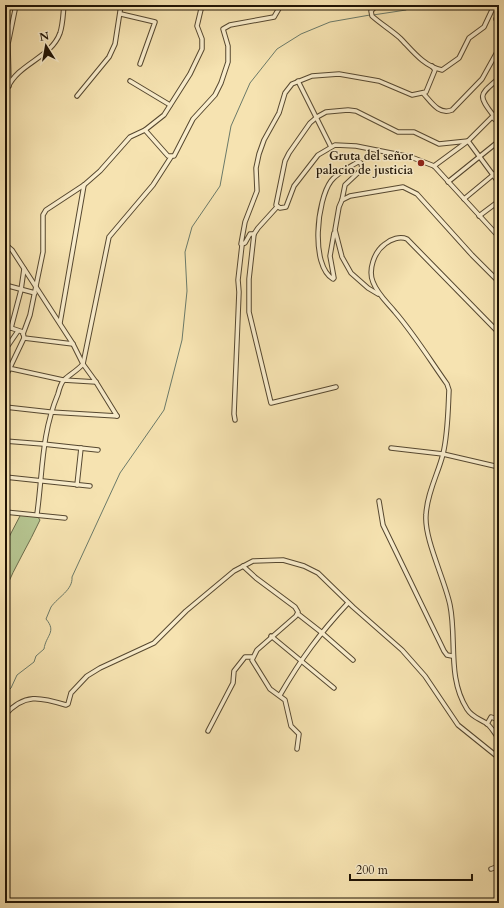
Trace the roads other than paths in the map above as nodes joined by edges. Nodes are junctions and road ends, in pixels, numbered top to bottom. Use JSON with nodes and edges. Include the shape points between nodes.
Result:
{"nodes":[{"id":1,"x":16,"y":5,"type":"edge"},
{"id":2,"x":64,"y":5,"type":"edge"},
{"id":3,"x":121,"y":5,"type":"edge"},
{"id":4,"x":202,"y":5,"type":"edge"},
{"id":5,"x":281,"y":5,"type":"edge"},
{"id":6,"x":377,"y":5,"type":"edge"},
{"id":7,"x":499,"y":5,"type":"edge"},
{"id":8,"x":121,"y":14,"type":"junction"},
{"id":9,"x":499,"y":47,"type":"edge"},
{"id":10,"x":498,"y":53,"type":"edge"},
{"id":11,"x":140,"y":64,"type":"dead end"},
{"id":12,"x":432,"y":66,"type":"junction"},
{"id":13,"x":499,"y":78,"type":"edge"},
{"id":14,"x":130,"y":81,"type":"dead end"},
{"id":15,"x":298,"y":81,"type":"junction"},
{"id":16,"x":8,"y":86,"type":"junction"},
{"id":17,"x":423,"y":94,"type":"junction"},
{"id":18,"x":77,"y":96,"type":"dead end"},
{"id":19,"x":5,"y":102,"type":"edge"},
{"id":20,"x":170,"y":105,"type":"junction"},
{"id":21,"x":499,"y":110,"type":"edge"},
{"id":22,"x":317,"y":117,"type":"junction"},
{"id":23,"x":493,"y":117,"type":"junction"},
{"id":24,"x":499,"y":123,"type":"edge"},
{"id":25,"x":145,"y":130,"type":"junction"},
{"id":26,"x":468,"y":141,"type":"junction"},
{"id":27,"x":499,"y":141,"type":"edge"},
{"id":28,"x":331,"y":147,"type":"junction"},
{"id":29,"x":480,"y":156,"type":"junction"},
{"id":30,"x":171,"y":157,"type":"junction"},
{"id":31,"x":434,"y":166,"type":"junction"},
{"id":32,"x":499,"y":170,"type":"edge"},
{"id":33,"x":493,"y":175,"type":"junction"},
{"id":34,"x":448,"y":182,"type":"junction"},
{"id":35,"x":499,"y":183,"type":"edge"},
{"id":36,"x":84,"y":185,"type":"junction"},
{"id":37,"x":464,"y":199,"type":"junction"},
{"id":38,"x":342,"y":200,"type":"junction"},
{"id":39,"x":499,"y":200,"type":"edge"},
{"id":40,"x":277,"y":207,"type":"junction"},
{"id":41,"x":480,"y":216,"type":"junction"},
{"id":42,"x":499,"y":229,"type":"edge"},
{"id":43,"x":335,"y":230,"type":"junction"},
{"id":44,"x":495,"y":233,"type":"junction"},
{"id":45,"x":254,"y":234,"type":"junction"},
{"id":46,"x":499,"y":237,"type":"edge"},
{"id":47,"x":5,"y":244,"type":"edge"},
{"id":48,"x":242,"y":245,"type":"junction"},
{"id":49,"x":24,"y":269,"type":"junction"},
{"id":50,"x":499,"y":282,"type":"edge"},
{"id":51,"x":5,"y":285,"type":"edge"},
{"id":52,"x":36,"y":287,"type":"junction"},
{"id":53,"x":21,"y":290,"type":"junction"},
{"id":54,"x":35,"y":293,"type":"junction"},
{"id":55,"x":379,"y":294,"type":"junction"},
{"id":56,"x":60,"y":324,"type":"junction"},
{"id":57,"x":5,"y":326,"type":"edge"},
{"id":58,"x":11,"y":328,"type":"junction"},
{"id":59,"x":18,"y":331,"type":"junction"},
{"id":60,"x":499,"y":333,"type":"edge"},
{"id":61,"x":24,"y":336,"type":"junction"},
{"id":62,"x":73,"y":344,"type":"junction"},
{"id":63,"x":5,"y":350,"type":"edge"},
{"id":64,"x":82,"y":364,"type":"junction"},
{"id":65,"x":8,"y":368,"type":"junction"},
{"id":66,"x":5,"y":378,"type":"edge"},
{"id":67,"x":63,"y":380,"type":"junction"},
{"id":68,"x":96,"y":382,"type":"junction"},
{"id":69,"x":336,"y":387,"type":"dead end"},
{"id":70,"x":5,"y":407,"type":"edge"},
{"id":71,"x":50,"y":412,"type":"junction"},
{"id":72,"x":235,"y":420,"type":"dead end"},
{"id":73,"x":5,"y":442,"type":"edge"},
{"id":74,"x":43,"y":444,"type":"junction"},
{"id":75,"x":81,"y":448,"type":"junction"},
{"id":76,"x":391,"y":448,"type":"dead end"},
{"id":77,"x":98,"y":450,"type":"dead end"},
{"id":78,"x":443,"y":454,"type":"junction"},
{"id":79,"x":499,"y":467,"type":"edge"},
{"id":80,"x":5,"y":477,"type":"edge"},
{"id":81,"x":42,"y":480,"type":"junction"},
{"id":82,"x":77,"y":485,"type":"junction"},
{"id":83,"x":90,"y":486,"type":"dead end"},
{"id":84,"x":379,"y":501,"type":"dead end"},
{"id":85,"x":5,"y":512,"type":"edge"},
{"id":86,"x":37,"y":514,"type":"junction"},
{"id":87,"x":65,"y":518,"type":"dead end"},
{"id":88,"x":243,"y":566,"type":"junction"},
{"id":89,"x":348,"y":603,"type":"junction"},
{"id":90,"x":298,"y":614,"type":"junction"},
{"id":91,"x":321,"y":632,"type":"junction"},
{"id":92,"x":271,"y":636,"type":"junction"},
{"id":93,"x":452,"y":656,"type":"junction"},
{"id":94,"x":252,"y":657,"type":"junction"},
{"id":95,"x":353,"y":660,"type":"dead end"},
{"id":96,"x":300,"y":661,"type":"junction"},
{"id":97,"x":334,"y":688,"type":"dead end"},
{"id":98,"x":280,"y":695,"type":"junction"},
{"id":99,"x":5,"y":715,"type":"edge"},
{"id":100,"x":499,"y":720,"type":"edge"},
{"id":101,"x":487,"y":724,"type":"junction"},
{"id":102,"x":208,"y":731,"type":"dead end"},
{"id":103,"x":499,"y":740,"type":"edge"},
{"id":104,"x":297,"y":750,"type":"dead end"},
{"id":105,"x":499,"y":758,"type":"edge"},
{"id":106,"x":499,"y":866,"type":"edge"},
{"id":107,"x":491,"y":869,"type":"dead end"}],
"edges":[{"from":1,"to":16,"type":"street","via":[[8,44]]},
{"from":2,"to":16,"type":"street","via":[[60,34],[51,47],[21,71]]},
{"from":3,"to":8,"type":"street"},
{"from":4,"to":20,"type":"street","via":[[197,26],[202,39],[202,49]]},
{"from":5,"to":30,"type":"street","via":[[274,17],[226,26],[223,29],[228,46],[228,62],[221,83],[215,95],[193,120],[174,156]]},
{"from":6,"to":12,"type":"street","via":[[371,11],[372,16],[400,38],[411,52]]},
{"from":7,"to":12,"type":"street","via":[[492,10],[484,26],[469,38],[463,52],[455,61],[442,70]]},
{"from":8,"to":11,"type":"street","via":[[155,22]]},
{"from":8,"to":18,"type":"street","via":[[115,44],[108,57]]},
{"from":9,"to":10,"type":"street"},
{"from":10,"to":17,"type":"street","via":[[482,79],[452,110],[440,111]]},
{"from":12,"to":17,"type":"street","via":[[435,70]]},
{"from":13,"to":23,"type":"street","via":[[482,96]]},
{"from":14,"to":20,"type":"street"},
{"from":15,"to":17,"type":"street","via":[[312,76],[339,74],[379,81],[412,95]]},
{"from":15,"to":22,"type":"street"},
{"from":15,"to":48,"type":"street","via":[[285,93],[279,113],[259,154],[256,168],[257,191],[245,222],[240,243]]},
{"from":16,"to":19,"type":"street"},
{"from":20,"to":25,"type":"street","via":[[161,118]]},
{"from":21,"to":23,"type":"street"},
{"from":22,"to":26,"type":"street","via":[[326,112],[356,111],[398,132],[414,132],[439,144]]},
{"from":22,"to":28,"type":"street"},
{"from":22,"to":40,"type":"street","via":[[310,123],[285,161]]},
{"from":23,"to":24,"type":"street"},
{"from":23,"to":26,"type":"street"},
{"from":25,"to":30,"type":"street"},
{"from":25,"to":36,"type":"street","via":[[130,137]]},
{"from":26,"to":29,"type":"street"},
{"from":26,"to":31,"type":"street"},
{"from":27,"to":29,"type":"street"},
{"from":28,"to":31,"type":"street","via":[[356,146],[405,155]]},
{"from":28,"to":40,"type":"street","via":[[318,155],[294,186],[286,207]]},
{"from":29,"to":33,"type":"street"},
{"from":29,"to":34,"type":"street"},
{"from":30,"to":64,"type":"street","via":[[153,184],[109,237]]},
{"from":31,"to":34,"type":"street"},
{"from":32,"to":33,"type":"street"},
{"from":33,"to":35,"type":"street"},
{"from":33,"to":37,"type":"street"},
{"from":34,"to":37,"type":"street"},
{"from":36,"to":52,"type":"street","via":[[51,206],[43,215],[43,252]]},
{"from":36,"to":56,"type":"street"},
{"from":37,"to":41,"type":"street"},
{"from":38,"to":43,"type":"street"},
{"from":38,"to":43,"type":"street","via":[[345,185],[362,169],[361,163],[358,162],[331,180],[318,216],[317,237],[321,260],[328,276],[333,279],[330,256]]},
{"from":38,"to":50,"type":"street","via":[[364,192],[408,188],[417,194]]},
{"from":39,"to":41,"type":"street"},
{"from":40,"to":45,"type":"street"},
{"from":41,"to":44,"type":"street"},
{"from":42,"to":44,"type":"street"},
{"from":43,"to":55,"type":"street","via":[[342,257],[351,273]]},
{"from":44,"to":46,"type":"street"},
{"from":45,"to":48,"type":"street","via":[[250,234]]},
{"from":45,"to":69,"type":"street","via":[[249,279],[250,312],[271,403]]},
{"from":47,"to":49,"type":"street"},
{"from":48,"to":72,"type":"street","via":[[238,280]]},
{"from":49,"to":52,"type":"street"},
{"from":49,"to":53,"type":"street"},
{"from":51,"to":53,"type":"street"},
{"from":52,"to":54,"type":"street"},
{"from":52,"to":56,"type":"street"},
{"from":53,"to":54,"type":"street"},
{"from":53,"to":58,"type":"street"},
{"from":54,"to":61,"type":"street"},
{"from":55,"to":60,"type":"street","via":[[371,270],[373,261],[386,242],[408,239]]},
{"from":55,"to":78,"type":"street","via":[[447,384],[449,390]]},
{"from":56,"to":62,"type":"street"},
{"from":57,"to":58,"type":"street"},
{"from":58,"to":59,"type":"street"},
{"from":59,"to":61,"type":"street"},
{"from":59,"to":63,"type":"street"},
{"from":61,"to":62,"type":"street"},
{"from":61,"to":65,"type":"street"},
{"from":62,"to":64,"type":"street"},
{"from":64,"to":67,"type":"street","via":[[76,372]]},
{"from":64,"to":68,"type":"street"},
{"from":65,"to":66,"type":"street"},
{"from":65,"to":67,"type":"street"},
{"from":67,"to":68,"type":"street"},
{"from":67,"to":71,"type":"street"},
{"from":68,"to":71,"type":"street","via":[[117,416]]},
{"from":70,"to":71,"type":"street"},
{"from":71,"to":74,"type":"street"},
{"from":73,"to":74,"type":"street"},
{"from":74,"to":75,"type":"street"},
{"from":74,"to":81,"type":"street"},
{"from":75,"to":77,"type":"street"},
{"from":75,"to":82,"type":"street"},
{"from":76,"to":78,"type":"street"},
{"from":78,"to":79,"type":"street"},
{"from":78,"to":93,"type":"street","via":[[425,516],[450,604],[453,623]]},
{"from":80,"to":81,"type":"street"},
{"from":81,"to":82,"type":"street"},
{"from":81,"to":86,"type":"street"},
{"from":82,"to":83,"type":"street"},
{"from":84,"to":93,"type":"street","via":[[383,525],[392,545],[444,651]]},
{"from":85,"to":86,"type":"street"},
{"from":86,"to":87,"type":"street"},
{"from":88,"to":89,"type":"street","via":[[253,561],[272,559],[304,566],[318,573]]},
{"from":88,"to":90,"type":"street","via":[[295,607]]},
{"from":88,"to":99,"type":"street","via":[[203,596],[154,643],[87,676],[71,693],[68,704],[42,699],[20,700]]},
{"from":89,"to":91,"type":"street"},
{"from":89,"to":105,"type":"street","via":[[402,650],[425,676],[458,725]]},
{"from":90,"to":91,"type":"street"},
{"from":90,"to":92,"type":"street"},
{"from":91,"to":95,"type":"street"},
{"from":91,"to":96,"type":"street"},
{"from":92,"to":94,"type":"street"},
{"from":92,"to":96,"type":"street"},
{"from":93,"to":101,"type":"street","via":[[459,691],[466,709],[472,716]]},
{"from":94,"to":98,"type":"street","via":[[268,686]]},
{"from":94,"to":102,"type":"street","via":[[245,657],[235,668],[233,683]]},
{"from":96,"to":97,"type":"street"},
{"from":96,"to":98,"type":"street"},
{"from":98,"to":104,"type":"street","via":[[286,704],[291,726],[299,734]]},
{"from":100,"to":101,"type":"street","via":[[491,717]]},
{"from":101,"to":103,"type":"street"},
{"from":106,"to":107,"type":"street"}]}
